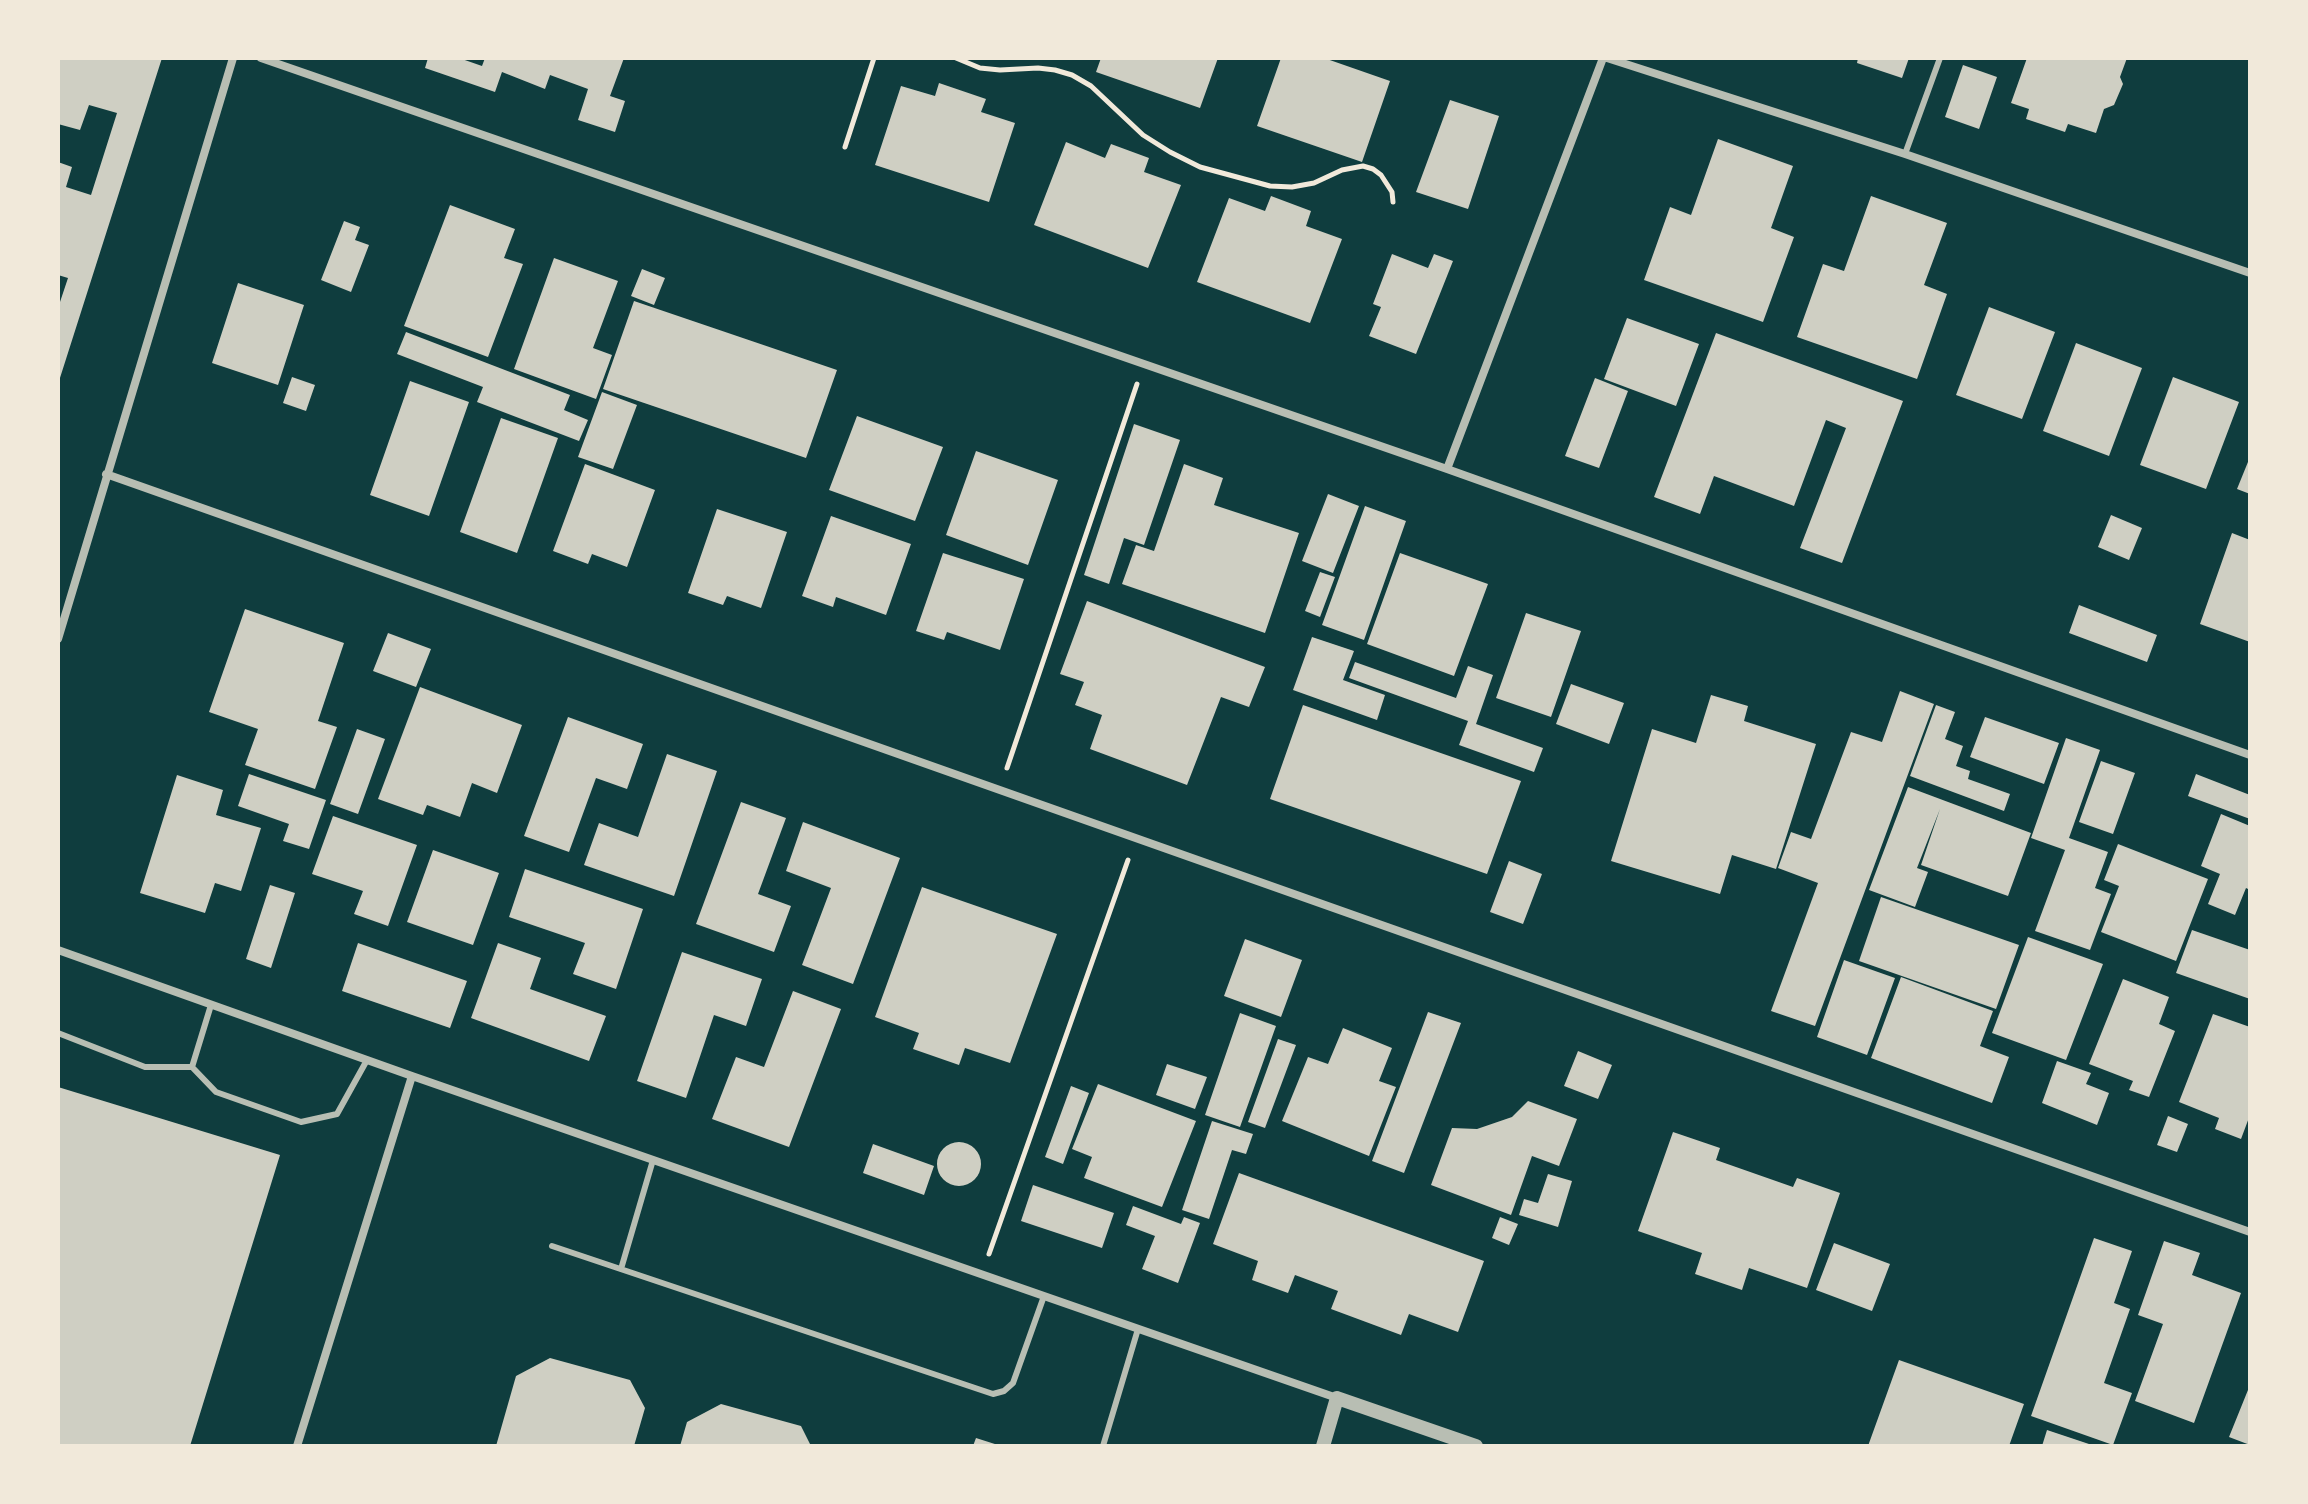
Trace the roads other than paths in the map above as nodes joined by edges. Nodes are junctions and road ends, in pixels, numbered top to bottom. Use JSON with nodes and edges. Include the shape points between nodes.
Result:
{"nodes":[{"id":1,"x":233,"y":58,"type":"edge"},
{"id":2,"x":261,"y":58,"type":"edge"},
{"id":3,"x":1605,"y":58,"type":"edge"},
{"id":4,"x":1940,"y":58,"type":"edge"},
{"id":5,"x":1905,"y":154,"type":"junction"},
{"id":6,"x":2250,"y":273,"type":"edge"},
{"id":7,"x":1447,"y":469,"type":"junction"},
{"id":8,"x":106,"y":474,"type":"junction"},
{"id":9,"x":58,"y":639,"type":"edge"},
{"id":10,"x":2250,"y":755,"type":"edge"},
{"id":11,"x":58,"y":950,"type":"edge"},
{"id":12,"x":211,"y":1005,"type":"junction"},
{"id":13,"x":58,"y":1033,"type":"edge"},
{"id":14,"x":367,"y":1060,"type":"junction"},
{"id":15,"x":192,"y":1067,"type":"junction"},
{"id":16,"x":412,"y":1076,"type":"junction"},
{"id":17,"x":653,"y":1160,"type":"junction"},
{"id":18,"x":2250,"y":1232,"type":"edge"},
{"id":19,"x":552,"y":1246,"type":"dead end"},
{"id":20,"x":621,"y":1269,"type":"junction"},
{"id":21,"x":1044,"y":1296,"type":"junction"},
{"id":22,"x":1138,"y":1329,"type":"junction"},
{"id":23,"x":1337,"y":1398,"type":"junction"},
{"id":24,"x":297,"y":1446,"type":"edge"},
{"id":25,"x":1103,"y":1446,"type":"edge"},
{"id":26,"x":1323,"y":1446,"type":"edge"},
{"id":27,"x":1476,"y":1446,"type":"edge"}],
"edges":[{"from":1,"to":8,"type":"street"},
{"from":2,"to":7,"type":"street"},
{"from":3,"to":5,"type":"street"},
{"from":3,"to":7,"type":"street"},
{"from":4,"to":5,"type":"lane"},
{"from":5,"to":6,"type":"street"},
{"from":7,"to":10,"type":"street"},
{"from":8,"to":9,"type":"street"},
{"from":8,"to":18,"type":"street"},
{"from":11,"to":12,"type":"street"},
{"from":12,"to":14,"type":"street"},
{"from":12,"to":15,"type":"lane"},
{"from":13,"to":15,"type":"lane","via":[[145,1067]]},
{"from":14,"to":15,"type":"lane","via":[[337,1114],[301,1122],[216,1092]]},
{"from":14,"to":16,"type":"street"},
{"from":16,"to":17,"type":"street"},
{"from":16,"to":24,"type":"street"},
{"from":17,"to":20,"type":"lane"},
{"from":17,"to":21,"type":"street"},
{"from":19,"to":20,"type":"lane"},
{"from":20,"to":21,"type":"lane","via":[[993,1394],[1013,1383]]},
{"from":21,"to":22,"type":"street"},
{"from":22,"to":23,"type":"street"},
{"from":22,"to":25,"type":"lane"},
{"from":23,"to":26,"type":"street"},
{"from":23,"to":27,"type":"street"}]}
